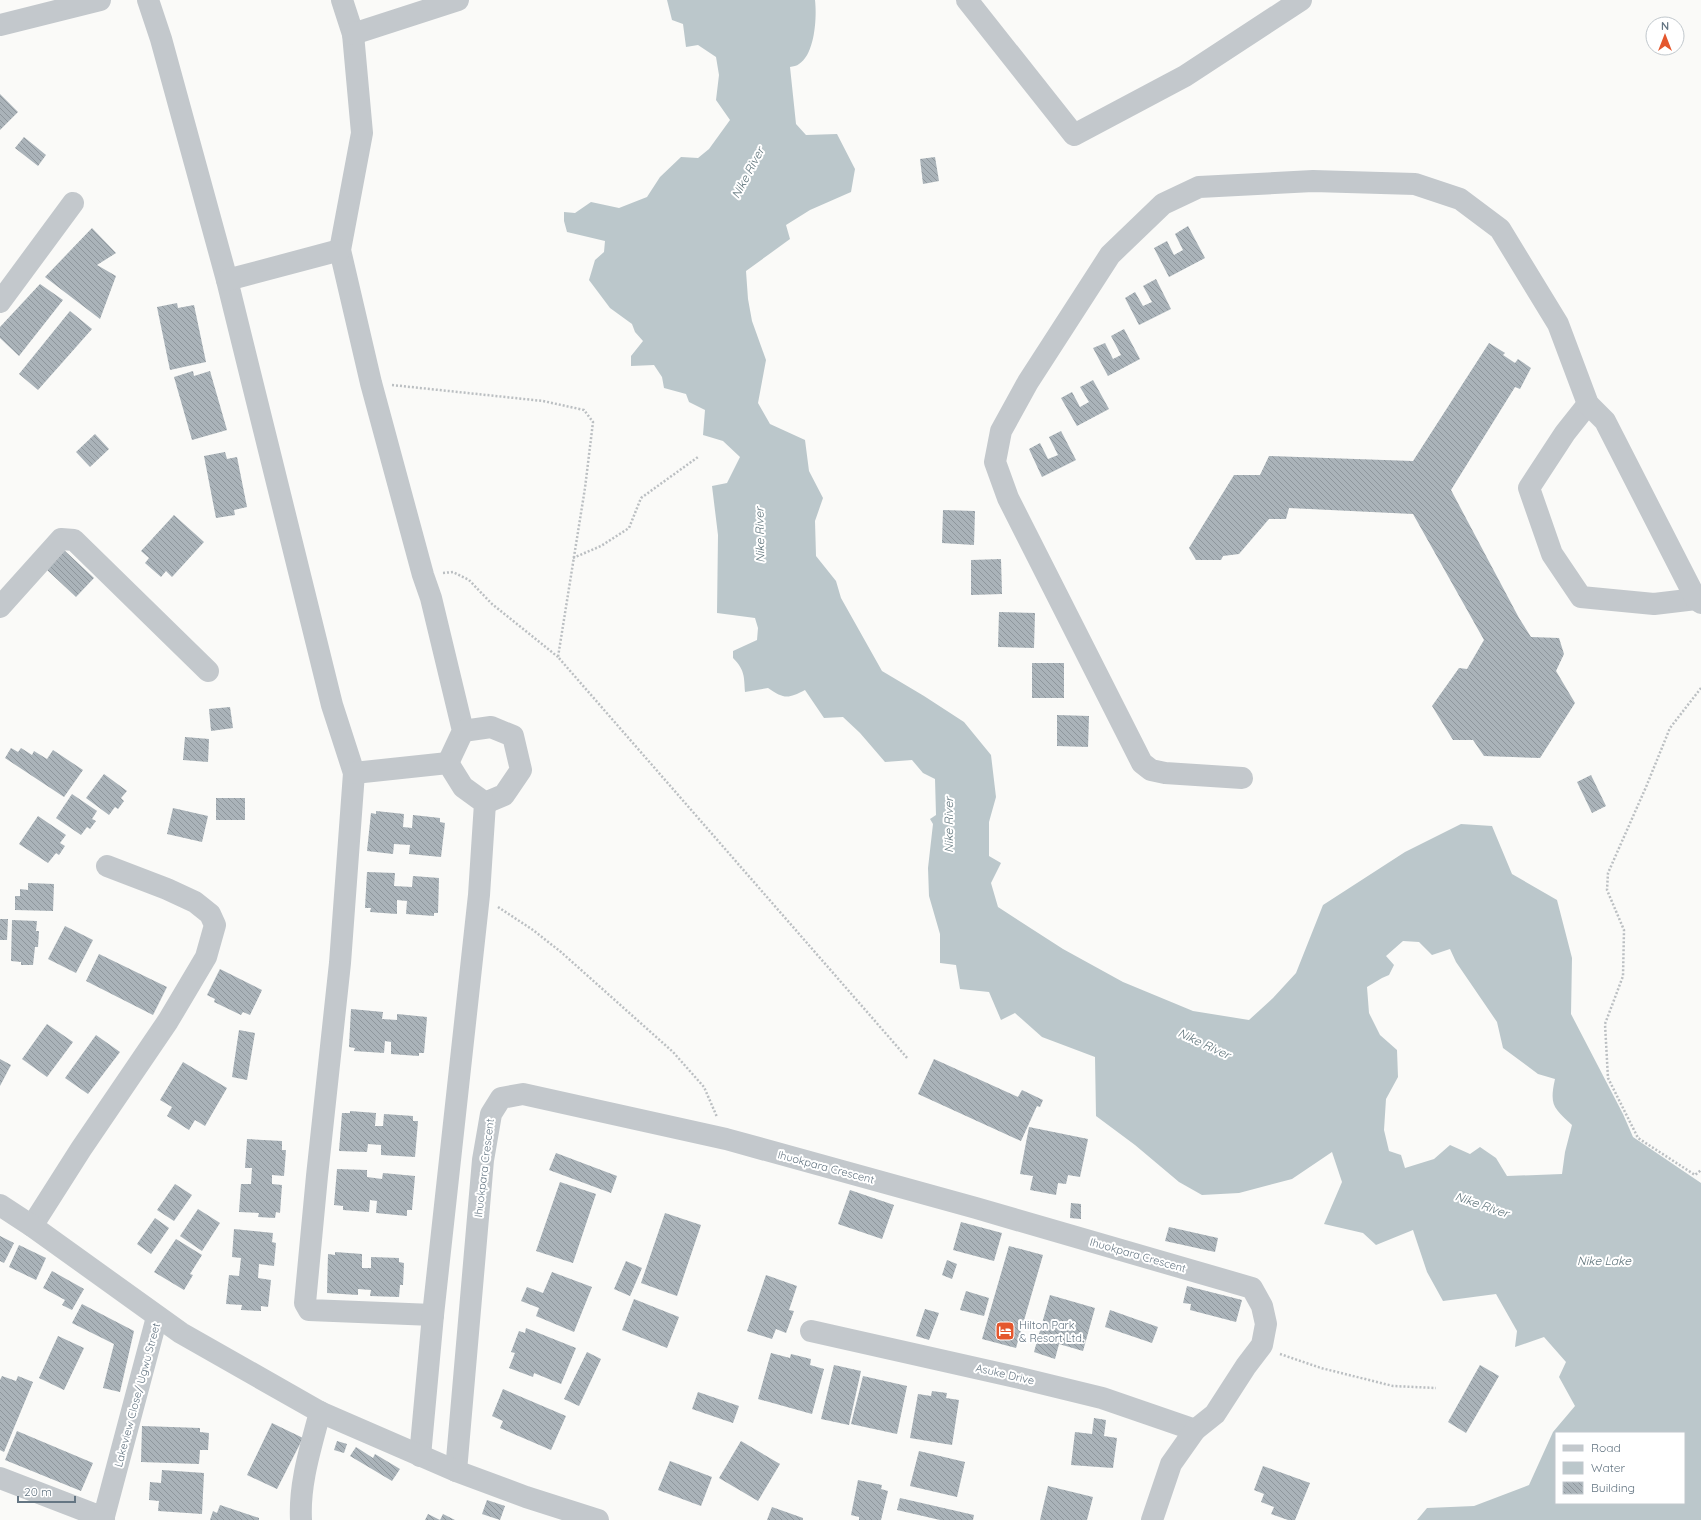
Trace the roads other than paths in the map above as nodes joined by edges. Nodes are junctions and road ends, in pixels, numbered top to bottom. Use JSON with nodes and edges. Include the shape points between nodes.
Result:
{"nodes":[{"id":1,"x":100,"y":0,"type":"edge"},
{"id":2,"x":148,"y":0,"type":"edge"},
{"id":3,"x":342,"y":0,"type":"edge"},
{"id":4,"x":458,"y":0,"type":"edge"},
{"id":5,"x":967,"y":0,"type":"edge"},
{"id":6,"x":1301,"y":0,"type":"edge"},
{"id":7,"x":0,"y":25,"type":"edge"},
{"id":8,"x":353,"y":34,"type":"junction"},
{"id":9,"x":73,"y":203,"type":"dead end"},
{"id":10,"x":340,"y":250,"type":"junction"},
{"id":11,"x":226,"y":280,"type":"junction"},
{"id":12,"x":0,"y":302,"type":"edge"},
{"id":13,"x":1588,"y":404,"type":"junction"},
{"id":14,"x":1699,"y":601,"type":"edge"},
{"id":15,"x":0,"y":607,"type":"edge"},
{"id":16,"x":208,"y":671,"type":"dead end"},
{"id":17,"x":463,"y":731,"type":"junction"},
{"id":18,"x":448,"y":763,"type":"junction"},
{"id":19,"x":354,"y":773,"type":"junction"},
{"id":20,"x":1242,"y":778,"type":"dead end"},
{"id":21,"x":485,"y":804,"type":"junction"},
{"id":22,"x":107,"y":866,"type":"dead end"},
{"id":23,"x":0,"y":1205,"type":"edge"},
{"id":24,"x":32,"y":1226,"type":"junction"},
{"id":25,"x":433,"y":1315,"type":"junction"},
{"id":26,"x":158,"y":1317,"type":"junction"},
{"id":27,"x":811,"y":1331,"type":"dead end"},
{"id":28,"x":320,"y":1412,"type":"junction"},
{"id":29,"x":1195,"y":1430,"type":"junction"},
{"id":30,"x":420,"y":1456,"type":"junction"},
{"id":31,"x":456,"y":1471,"type":"junction"},
{"id":32,"x":0,"y":1478,"type":"edge"},
{"id":33,"x":104,"y":1519,"type":"edge"},
{"id":34,"x":301,"y":1520,"type":"edge"},
{"id":35,"x":598,"y":1520,"type":"edge"},
{"id":36,"x":1152,"y":1520,"type":"edge"}],
"edges":[{"from":1,"to":7,"type":"street"},
{"from":2,"to":11,"type":"street","via":[[161,39]]},
{"from":3,"to":8,"type":"street"},
{"from":4,"to":8,"type":"street"},
{"from":5,"to":6,"type":"street","via":[[1074,135],[1185,76]]},
{"from":8,"to":10,"type":"street","via":[[362,133]]},
{"from":9,"to":12,"type":"street"},
{"from":10,"to":11,"type":"street"},
{"from":10,"to":17,"type":"street","via":[[371,383],[431,598]]},
{"from":11,"to":19,"type":"street","via":[[332,705]]},
{"from":13,"to":14,"type":"street","via":[[1605,421]]},
{"from":13,"to":14,"type":"street","via":[[1565,433],[1529,488],[1552,554],[1581,597],[1654,604]]},
{"from":13,"to":20,"type":"street","via":[[1558,324],[1500,229],[1460,199],[1415,184],[1313,181],[1199,187],[1163,204],[1110,255],[1028,382],[1001,431],[995,462],[1008,498],[1142,763],[1151,770],[1165,773]]},
{"from":15,"to":16,"type":"street","via":[[61,539],[74,540]]},
{"from":17,"to":18,"type":"street"},
{"from":17,"to":21,"type":"street","via":[[490,728],[513,736],[521,770],[504,795]]},
{"from":18,"to":19,"type":"street"},
{"from":18,"to":21,"type":"street","via":[[463,787]]},
{"from":19,"to":25,"type":"street","via":[[340,963],[305,1303],[309,1310]]},
{"from":21,"to":25,"type":"street","via":[[478,895]]},
{"from":22,"to":24,"type":"street","via":[[195,902],[210,914],[215,925],[206,957],[168,1021]]},
{"from":23,"to":24,"type":"street"},
{"from":24,"to":26,"type":"street"},
{"from":25,"to":30,"type":"street"},
{"from":26,"to":28,"type":"street","via":[[181,1333]]},
{"from":26,"to":33,"type":"street","name":"Lakeview Close/ Ugwu Street"},
{"from":27,"to":29,"type":"street","name":"Asuke Drive","via":[[1102,1398]]},
{"from":28,"to":30,"type":"street"},
{"from":28,"to":34,"type":"street","via":[[305,1470]]},
{"from":29,"to":31,"type":"street","name":"Ihuokpara Crescent","via":[[1215,1414],[1262,1345],[1266,1324],[1262,1306],[1252,1288],[726,1139],[523,1094],[501,1098],[490,1114],[483,1160]]},
{"from":29,"to":36,"type":"street","name":"Ihuokpara Crescent","via":[[1171,1464]]},
{"from":30,"to":31,"type":"street"},
{"from":31,"to":35,"type":"street"},
{"from":32,"to":33,"type":"street"}]}
